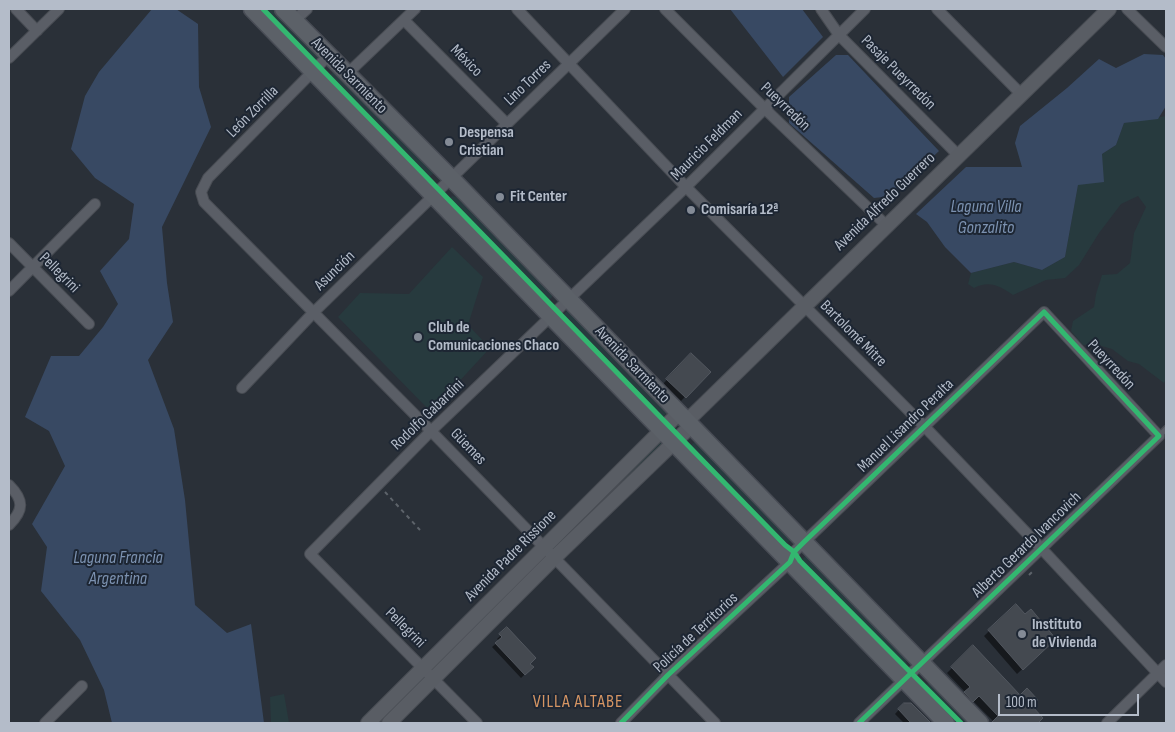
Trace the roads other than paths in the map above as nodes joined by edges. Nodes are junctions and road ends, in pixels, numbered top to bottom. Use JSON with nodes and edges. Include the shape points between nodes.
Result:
{"nodes":[{"id":1,"x":16,"y":9,"type":"edge"},
{"id":2,"x":59,"y":9,"type":"edge"},
{"id":3,"x":252,"y":9,"type":"edge"},
{"id":4,"x":283,"y":9,"type":"edge"},
{"id":5,"x":307,"y":9,"type":"edge"},
{"id":6,"x":415,"y":9,"type":"edge"},
{"id":7,"x":625,"y":9,"type":"edge"},
{"id":8,"x":665,"y":9,"type":"edge"},
{"id":9,"x":821,"y":9,"type":"edge"},
{"id":10,"x":865,"y":9,"type":"edge"},
{"id":11,"x":937,"y":9,"type":"edge"},
{"id":12,"x":1109,"y":9,"type":"edge"},
{"id":13,"x":1127,"y":9,"type":"edge"},
{"id":14,"x":520,"y":10,"type":"edge"},
{"id":15,"x":404,"y":20,"type":"junction"},
{"id":16,"x":294,"y":21,"type":"junction"},
{"id":17,"x":37,"y":30,"type":"junction"},
{"id":18,"x":839,"y":35,"type":"junction"},
{"id":19,"x":1166,"y":47,"type":"edge"},
{"id":20,"x":329,"y":56,"type":"junction"},
{"id":21,"x":9,"y":58,"type":"edge"},
{"id":22,"x":569,"y":64,"type":"junction"},
{"id":23,"x":314,"y":72,"type":"junction"},
{"id":24,"x":347,"y":74,"type":"junction"},
{"id":25,"x":1021,"y":94,"type":"junction"},
{"id":26,"x":765,"y":109,"type":"junction"},
{"id":27,"x":507,"y":124,"type":"junction"},
{"id":28,"x":958,"y":155,"type":"junction"},
{"id":29,"x":452,"y":179,"type":"junction"},
{"id":30,"x":686,"y":187,"type":"junction"},
{"id":31,"x":201,"y":192,"type":"joint"},
{"id":32,"x":434,"y":195,"type":"junction"},
{"id":33,"x":95,"y":204,"type":"dead end"},
{"id":34,"x":886,"y":225,"type":"junction"},
{"id":35,"x":9,"y":243,"type":"edge"},
{"id":36,"x":32,"y":267,"type":"junction"},
{"id":37,"x":9,"y":291,"type":"edge"},
{"id":38,"x":569,"y":301,"type":"junction"},
{"id":39,"x":804,"y":307,"type":"junction"},
{"id":40,"x":314,"y":312,"type":"junction"},
{"id":41,"x":1044,"y":312,"type":"joint"},
{"id":42,"x":551,"y":317,"type":"junction"},
{"id":43,"x":89,"y":324,"type":"dead end"},
{"id":44,"x":242,"y":388,"type":"dead end"},
{"id":45,"x":686,"y":420,"type":"junction"},
{"id":46,"x":924,"y":426,"type":"junction"},
{"id":47,"x":431,"y":431,"type":"junction"},
{"id":48,"x":1163,"y":433,"type":"edge"},
{"id":49,"x":668,"y":437,"type":"junction"},
{"id":50,"x":9,"y":485,"type":"edge"},
{"id":51,"x":9,"y":525,"type":"edge"},
{"id":52,"x":804,"y":542,"type":"junction"},
{"id":53,"x":545,"y":547,"type":"junction"},
{"id":54,"x":1042,"y":548,"type":"junction"},
{"id":55,"x":310,"y":554,"type":"joint"},
{"id":56,"x":555,"y":557,"type":"junction"},
{"id":57,"x":790,"y":562,"type":"junction"},
{"id":58,"x":922,"y":663,"type":"junction"},
{"id":59,"x":1166,"y":665,"type":"edge"},
{"id":60,"x":423,"y":668,"type":"junction"},
{"id":61,"x":1158,"y":673,"type":"junction"},
{"id":62,"x":668,"y":675,"type":"junction"},
{"id":63,"x":433,"y":679,"type":"junction"},
{"id":64,"x":904,"y":679,"type":"junction"},
{"id":65,"x":1166,"y":682,"type":"edge"},
{"id":66,"x":82,"y":686,"type":"dead end"},
{"id":67,"x":45,"y":723,"type":"edge"},
{"id":68,"x":368,"y":723,"type":"edge"},
{"id":69,"x":389,"y":723,"type":"edge"},
{"id":70,"x":477,"y":723,"type":"edge"},
{"id":71,"x":621,"y":723,"type":"edge"},
{"id":72,"x":715,"y":723,"type":"edge"},
{"id":73,"x":859,"y":723,"type":"edge"},
{"id":74,"x":946,"y":723,"type":"edge"},
{"id":75,"x":980,"y":723,"type":"edge"},
{"id":76,"x":1107,"y":723,"type":"edge"}],
"edges":[{"from":1,"to":17,"type":"street"},
{"from":2,"to":17,"type":"street"},
{"from":3,"to":23,"type":"main road","name":"Avenida Sarmiento"},
{"from":4,"to":16,"type":"main road","name":"Avenida Sarmiento"},
{"from":5,"to":16,"type":"street"},
{"from":6,"to":15,"type":"street"},
{"from":7,"to":22,"type":"street","name":"Lino Torres"},
{"from":8,"to":26,"type":"street","name":"Pueyrredón"},
{"from":9,"to":18,"type":"street","name":"Pasaje Pueyrredón"},
{"from":10,"to":18,"type":"street","name":"Mauricio Feldman"},
{"from":11,"to":25,"type":"street"},
{"from":12,"to":25,"type":"main road","name":"Avenida Alfredo Guerrero"},
{"from":13,"to":19,"type":"street"},
{"from":14,"to":22,"type":"street","name":"Bartolomé Mitre"},
{"from":15,"to":24,"type":"street"},
{"from":15,"to":27,"type":"street","name":"México"},
{"from":16,"to":20,"type":"main road","name":"Avenida Sarmiento"},
{"from":17,"to":21,"type":"street"},
{"from":18,"to":26,"type":"street","name":"Mauricio Feldman"},
{"from":18,"to":28,"type":"street","name":"Pasaje Pueyrredón"},
{"from":20,"to":23,"type":"street","name":"León Zorrilla"},
{"from":20,"to":24,"type":"main road","name":"Avenida Sarmiento"},
{"from":22,"to":27,"type":"street","name":"Lino Torres"},
{"from":22,"to":30,"type":"street","name":"Bartolomé Mitre"},
{"from":23,"to":31,"type":"street","name":"León Zorrilla","via":[[208,178]]},
{"from":23,"to":32,"type":"main road","name":"Avenida Sarmiento"},
{"from":24,"to":29,"type":"main road","name":"Avenida Sarmiento"},
{"from":25,"to":28,"type":"main road","name":"Avenida Alfredo Guerrero"},
{"from":26,"to":30,"type":"street","name":"Mauricio Feldman"},
{"from":26,"to":34,"type":"street","name":"Pueyrredón"},
{"from":27,"to":29,"type":"street","name":"Lino Torres"},
{"from":28,"to":34,"type":"main road","name":"Avenida Alfredo Guerrero"},
{"from":29,"to":32,"type":"street","name":"Asunción"},
{"from":29,"to":38,"type":"main road","name":"Avenida Sarmiento"},
{"from":30,"to":38,"type":"street","name":"Mauricio Feldman"},
{"from":30,"to":39,"type":"street","name":"Bartolomé Mitre"},
{"from":31,"to":40,"type":"street","name":"Güemes","via":[[204,202]]},
{"from":32,"to":40,"type":"street","name":"Asunción"},
{"from":32,"to":42,"type":"main road","name":"Avenida Sarmiento"},
{"from":33,"to":36,"type":"street"},
{"from":34,"to":39,"type":"main road","name":"Avenida Alfredo Guerrero"},
{"from":35,"to":36,"type":"street","name":"Pellegrini"},
{"from":36,"to":37,"type":"street"},
{"from":36,"to":43,"type":"street","name":"Pellegrini"},
{"from":38,"to":42,"type":"street","name":"Rodolfo Gabardini"},
{"from":38,"to":45,"type":"main road","name":"Avenida Sarmiento"},
{"from":39,"to":45,"type":"main road","name":"Avenida Alfredo Guerrero"},
{"from":39,"to":46,"type":"street","name":"Bartolomé Mitre"},
{"from":40,"to":44,"type":"street","name":"Asunción"},
{"from":40,"to":47,"type":"street","name":"Güemes"},
{"from":41,"to":46,"type":"street","name":"Manuel Lisandro Peralta"},
{"from":41,"to":48,"type":"street","name":"Pueyrredón"},
{"from":42,"to":47,"type":"street","name":"Rodolfo Gabardini"},
{"from":42,"to":49,"type":"main road","name":"Avenida Sarmiento"},
{"from":45,"to":49,"type":"main road","name":"Avenida Padre Rissione"},
{"from":45,"to":52,"type":"main road","name":"Avenida Sarmiento"},
{"from":46,"to":52,"type":"street","name":"Manuel Lisandro Peralta"},
{"from":46,"to":54,"type":"street","name":"Bartolomé Mitre"},
{"from":47,"to":53,"type":"street","name":"Güemes"},
{"from":47,"to":55,"type":"street","name":"Rodolfo Gabardini"},
{"from":48,"to":54,"type":"street","name":"Alberto Gerardo Ivancovich"},
{"from":49,"to":53,"type":"main road","name":"Avenida Padre Rissione"},
{"from":49,"to":56,"type":"main road","name":"Avenida Padre Rissione"},
{"from":49,"to":57,"type":"main road","name":"Avenida Sarmiento"},
{"from":50,"to":51,"type":"street","via":[[18,494],[21,506],[18,516]]},
{"from":52,"to":57,"type":"street","name":"Manuel Lisandro Peralta"},
{"from":52,"to":58,"type":"main road","name":"Avenida Sarmiento"},
{"from":53,"to":56,"type":"street","name":"Güemes"},
{"from":53,"to":60,"type":"main road","name":"Avenida Padre Rissione"},
{"from":54,"to":58,"type":"street","name":"Alberto Gerardo Ivancovich"},
{"from":54,"to":61,"type":"street","name":"Bartolomé Mitre"},
{"from":55,"to":60,"type":"street","name":"Pellegrini"},
{"from":56,"to":62,"type":"street","name":"Güemes"},
{"from":56,"to":63,"type":"main road","name":"Avenida Padre Rissione"},
{"from":57,"to":62,"type":"street","name":"Policía de Territorios"},
{"from":57,"to":64,"type":"main road","name":"Avenida Sarmiento"},
{"from":58,"to":64,"type":"street","name":"Alberto Gerardo Ivancovich"},
{"from":58,"to":75,"type":"main road","name":"Avenida Sarmiento"},
{"from":59,"to":61,"type":"street"},
{"from":60,"to":63,"type":"street","name":"Pellegrini"},
{"from":60,"to":68,"type":"main road","name":"Avenida Padre Rissione"},
{"from":61,"to":65,"type":"street","name":"Bartolomé Mitre"},
{"from":61,"to":76,"type":"street"},
{"from":62,"to":71,"type":"street","name":"Policía de Territorios"},
{"from":62,"to":72,"type":"street","name":"Güemes"},
{"from":63,"to":69,"type":"main road","name":"Avenida Padre Rissione"},
{"from":63,"to":70,"type":"street","name":"Pellegrini"},
{"from":64,"to":73,"type":"street","name":"Alberto Gerardo Ivancovich"},
{"from":64,"to":74,"type":"main road","name":"Avenida Sarmiento"},
{"from":66,"to":67,"type":"street"}]}
